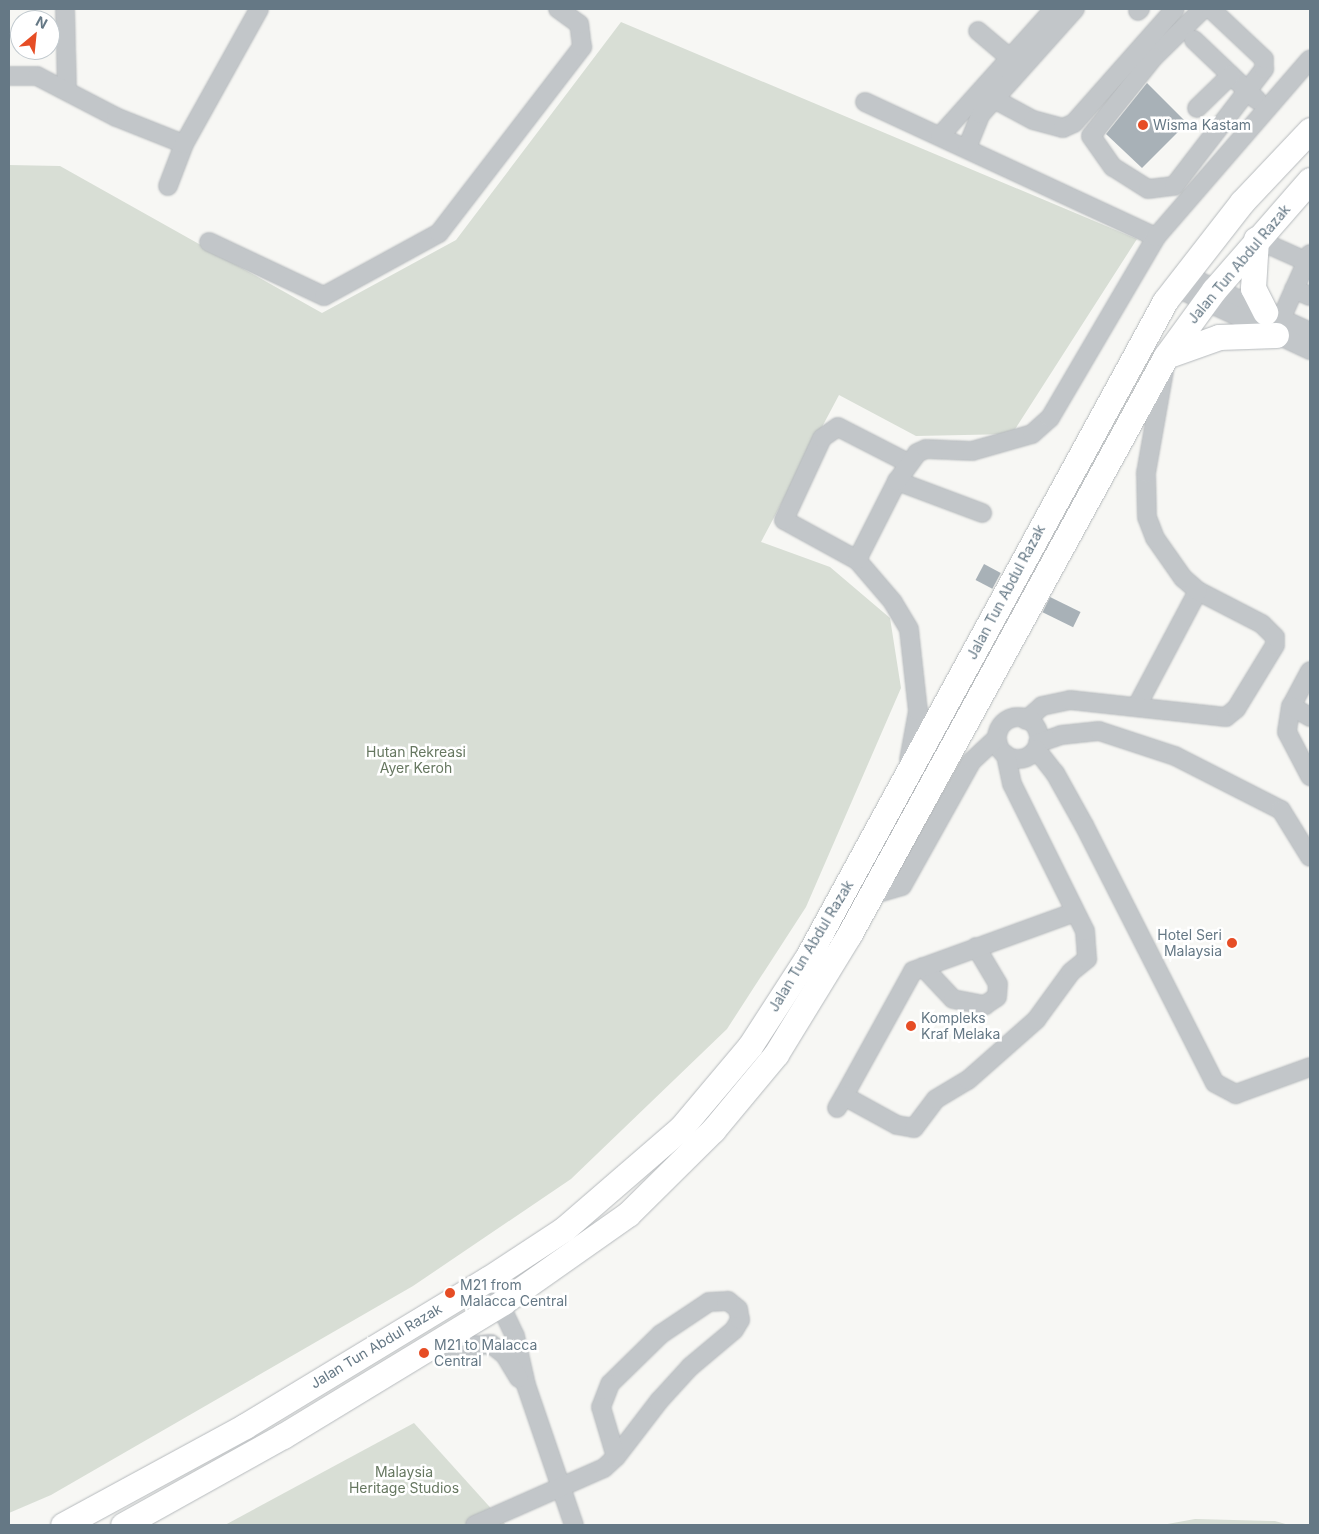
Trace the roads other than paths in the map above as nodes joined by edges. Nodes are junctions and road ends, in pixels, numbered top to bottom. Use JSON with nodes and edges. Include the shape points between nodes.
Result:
{"nodes":[{"id":1,"x":65,"y":9,"type":"edge"},
{"id":2,"x":259,"y":9,"type":"edge"},
{"id":3,"x":558,"y":9,"type":"edge"},
{"id":4,"x":1054,"y":9,"type":"edge"},
{"id":5,"x":1075,"y":9,"type":"edge"},
{"id":6,"x":1175,"y":9,"type":"edge"},
{"id":7,"x":1202,"y":9,"type":"edge"},
{"id":8,"x":1211,"y":9,"type":"edge"},
{"id":9,"x":978,"y":31,"type":"dead end"},
{"id":10,"x":1194,"y":40,"type":"dead end"},
{"id":11,"x":1010,"y":58,"type":"junction"},
{"id":12,"x":1310,"y":59,"type":"edge"},
{"id":13,"x":1231,"y":75,"type":"junction"},
{"id":14,"x":9,"y":76,"type":"edge"},
{"id":15,"x":66,"y":89,"type":"junction"},
{"id":16,"x":1250,"y":93,"type":"junction"},
{"id":17,"x":994,"y":99,"type":"junction"},
{"id":18,"x":865,"y":102,"type":"dead end"},
{"id":19,"x":1265,"y":107,"type":"junction"},
{"id":20,"x":1197,"y":108,"type":"dead end"},
{"id":21,"x":1310,"y":130,"type":"edge"},
{"id":22,"x":940,"y":136,"type":"junction"},
{"id":23,"x":184,"y":144,"type":"junction"},
{"id":24,"x":967,"y":148,"type":"junction"},
{"id":25,"x":1310,"y":180,"type":"edge"},
{"id":26,"x":168,"y":186,"type":"dead end"},
{"id":27,"x":1156,"y":237,"type":"junction"},
{"id":28,"x":1256,"y":239,"type":"junction"},
{"id":29,"x":209,"y":242,"type":"dead end"},
{"id":30,"x":1309,"y":260,"type":"edge"},
{"id":31,"x":1179,"y":280,"type":"junction"},
{"id":32,"x":1302,"y":293,"type":"edge"},
{"id":33,"x":1209,"y":296,"type":"junction"},
{"id":34,"x":1274,"y":322,"type":"junction"},
{"id":35,"x":1310,"y":332,"type":"edge"},
{"id":36,"x":1310,"y":350,"type":"edge"},
{"id":37,"x":1166,"y":356,"type":"junction"},
{"id":38,"x":908,"y":463,"type":"junction"},
{"id":39,"x":897,"y":481,"type":"junction"},
{"id":40,"x":982,"y":514,"type":"dead end"},
{"id":41,"x":857,"y":560,"type":"junction"},
{"id":42,"x":1198,"y":592,"type":"junction"},
{"id":43,"x":1310,"y":672,"type":"edge"},
{"id":44,"x":1137,"y":706,"type":"junction"},
{"id":45,"x":1291,"y":706,"type":"junction"},
{"id":46,"x":1310,"y":717,"type":"edge"},
{"id":47,"x":1026,"y":720,"type":"junction"},
{"id":48,"x":997,"y":738,"type":"junction"},
{"id":49,"x":1037,"y":746,"type":"junction"},
{"id":50,"x":1006,"y":755,"type":"junction"},
{"id":51,"x":1310,"y":776,"type":"edge"},
{"id":52,"x":906,"y":777,"type":"junction"},
{"id":53,"x":1310,"y":858,"type":"edge"},
{"id":54,"x":871,"y":895,"type":"junction"},
{"id":55,"x":1075,"y":912,"type":"junction"},
{"id":56,"x":976,"y":947,"type":"junction"},
{"id":57,"x":923,"y":967,"type":"junction"},
{"id":58,"x":1310,"y":1067,"type":"edge"},
{"id":59,"x":488,"y":1279,"type":"junction"},
{"id":60,"x":503,"y":1302,"type":"junction"},
{"id":61,"x":425,"y":1351,"type":"junction"},
{"id":62,"x":526,"y":1385,"type":"junction"},
{"id":63,"x":616,"y":1457,"type":"junction"},
{"id":64,"x":561,"y":1488,"type":"junction"},
{"id":65,"x":63,"y":1525,"type":"edge"},
{"id":66,"x":123,"y":1525,"type":"edge"},
{"id":67,"x":475,"y":1525,"type":"edge"},
{"id":68,"x":574,"y":1525,"type":"edge"}],
"edges":[{"from":1,"to":15,"type":"street"},
{"from":2,"to":23,"type":"street"},
{"from":3,"to":29,"type":"street","via":[[579,24],[582,47],[439,233],[324,296]]},
{"from":4,"to":11,"type":"street"},
{"from":5,"to":17,"type":"street"},
{"from":6,"to":17,"type":"street","via":[[1074,123],[1063,128],[1032,120]]},
{"from":7,"to":16,"type":"street","via":[[1154,57],[1091,136],[1112,167],[1148,188],[1174,186]]},
{"from":8,"to":16,"type":"street","via":[[1264,59],[1264,70]]},
{"from":9,"to":11,"type":"street"},
{"from":10,"to":13,"type":"street"},
{"from":11,"to":22,"type":"street"},
{"from":12,"to":19,"type":"street"},
{"from":13,"to":16,"type":"street"},
{"from":13,"to":20,"type":"street"},
{"from":14,"to":15,"type":"street","via":[[37,76]]},
{"from":15,"to":23,"type":"street","via":[[116,117]]},
{"from":16,"to":19,"type":"street"},
{"from":17,"to":24,"type":"street","via":[[981,114]]},
{"from":18,"to":22,"type":"street"},
{"from":19,"to":27,"type":"street"},
{"from":21,"to":31,"type":"highway","name":"Jalan Tun Abdul Razak","via":[[1242,202]]},
{"from":22,"to":24,"type":"street"},
{"from":23,"to":26,"type":"street"},
{"from":24,"to":27,"type":"street"},
{"from":25,"to":28,"type":"highway","name":"Jalan Tun Abdul Razak"},
{"from":27,"to":38,"type":"street","via":[[1060,404],[1041,427],[972,451],[926,449]]},
{"from":28,"to":30,"type":"street"},
{"from":28,"to":33,"type":"highway","name":"Jalan Tun Abdul Razak"},
{"from":28,"to":34,"type":"highway","via":[[1253,288]]},
{"from":30,"to":32,"type":"street"},
{"from":31,"to":33,"type":"street"},
{"from":31,"to":52,"type":"highway","name":"Jalan Tun Abdul Razak","via":[[1132,357]]},
{"from":32,"to":34,"type":"street"},
{"from":33,"to":34,"type":"street"},
{"from":33,"to":34,"type":"street"},
{"from":33,"to":37,"type":"highway","name":"Jalan Tun Abdul Razak"},
{"from":34,"to":35,"type":"street"},
{"from":34,"to":36,"type":"street"},
{"from":34,"to":37,"type":"highway"},
{"from":37,"to":42,"type":"street","via":[[1146,473],[1147,517],[1170,564]]},
{"from":37,"to":54,"type":"highway","name":"Jalan Tun Abdul Razak"},
{"from":38,"to":39,"type":"street"},
{"from":38,"to":41,"type":"street","via":[[838,427],[822,438],[784,520]]},
{"from":39,"to":40,"type":"street"},
{"from":39,"to":41,"type":"street"},
{"from":41,"to":52,"type":"street","via":[[894,602],[909,629],[918,711]]},
{"from":42,"to":44,"type":"street"},
{"from":42,"to":44,"type":"street","via":[[1262,624],[1275,638],[1275,645],[1236,709],[1226,717]]},
{"from":43,"to":45,"type":"street"},
{"from":44,"to":47,"type":"street","via":[[1054,701]]},
{"from":45,"to":46,"type":"street"},
{"from":45,"to":51,"type":"street","via":[[1289,739]]},
{"from":47,"to":48,"type":"street","via":[[1006,721]]},
{"from":47,"to":49,"type":"street","via":[[1036,730]]},
{"from":48,"to":50,"type":"street"},
{"from":48,"to":54,"type":"street","via":[[972,761],[902,886]]},
{"from":49,"to":50,"type":"street","via":[[1025,758]]},
{"from":49,"to":53,"type":"street","via":[[1068,733],[1099,731],[1175,756],[1280,810]]},
{"from":49,"to":58,"type":"street","via":[[1084,825],[1215,1083],[1236,1094]]},
{"from":50,"to":55,"type":"street","via":[[1012,784]]},
{"from":52,"to":59,"type":"highway","name":"Jalan Tun Abdul Razak","via":[[807,958],[720,1084],[681,1128],[620,1186]]},
{"from":54,"to":60,"type":"highway","name":"Jalan Tun Abdul Razak","via":[[792,1030],[713,1130],[628,1214]]},
{"from":55,"to":56,"type":"street"},
{"from":55,"to":57,"type":"street","via":[[1085,931],[1087,960],[1071,972],[1036,1020],[968,1080],[936,1099],[922,1122],[914,1128],[897,1125],[841,1102],[905,980]]},
{"from":56,"to":57,"type":"street"},
{"from":56,"to":57,"type":"street","via":[[998,984],[997,997],[986,1005],[953,999]]},
{"from":59,"to":60,"type":"street"},
{"from":59,"to":65,"type":"highway","name":"Jalan Tun Abdul Razak","via":[[245,1426]]},
{"from":60,"to":61,"type":"highway","name":"Jalan Tun Abdul Razak"},
{"from":60,"to":62,"type":"street"},
{"from":61,"to":62,"type":"street","via":[[491,1344],[505,1355]]},
{"from":61,"to":66,"type":"highway","name":"Jalan Tun Abdul Razak"},
{"from":62,"to":64,"type":"street"},
{"from":63,"to":63,"type":"street","via":[[690,1367],[734,1330],[740,1320],[738,1308],[728,1301],[709,1302],[661,1334],[610,1384],[601,1407]]},
{"from":63,"to":64,"type":"street","via":[[585,1480]]},
{"from":64,"to":67,"type":"street"},
{"from":64,"to":68,"type":"street"}]}
